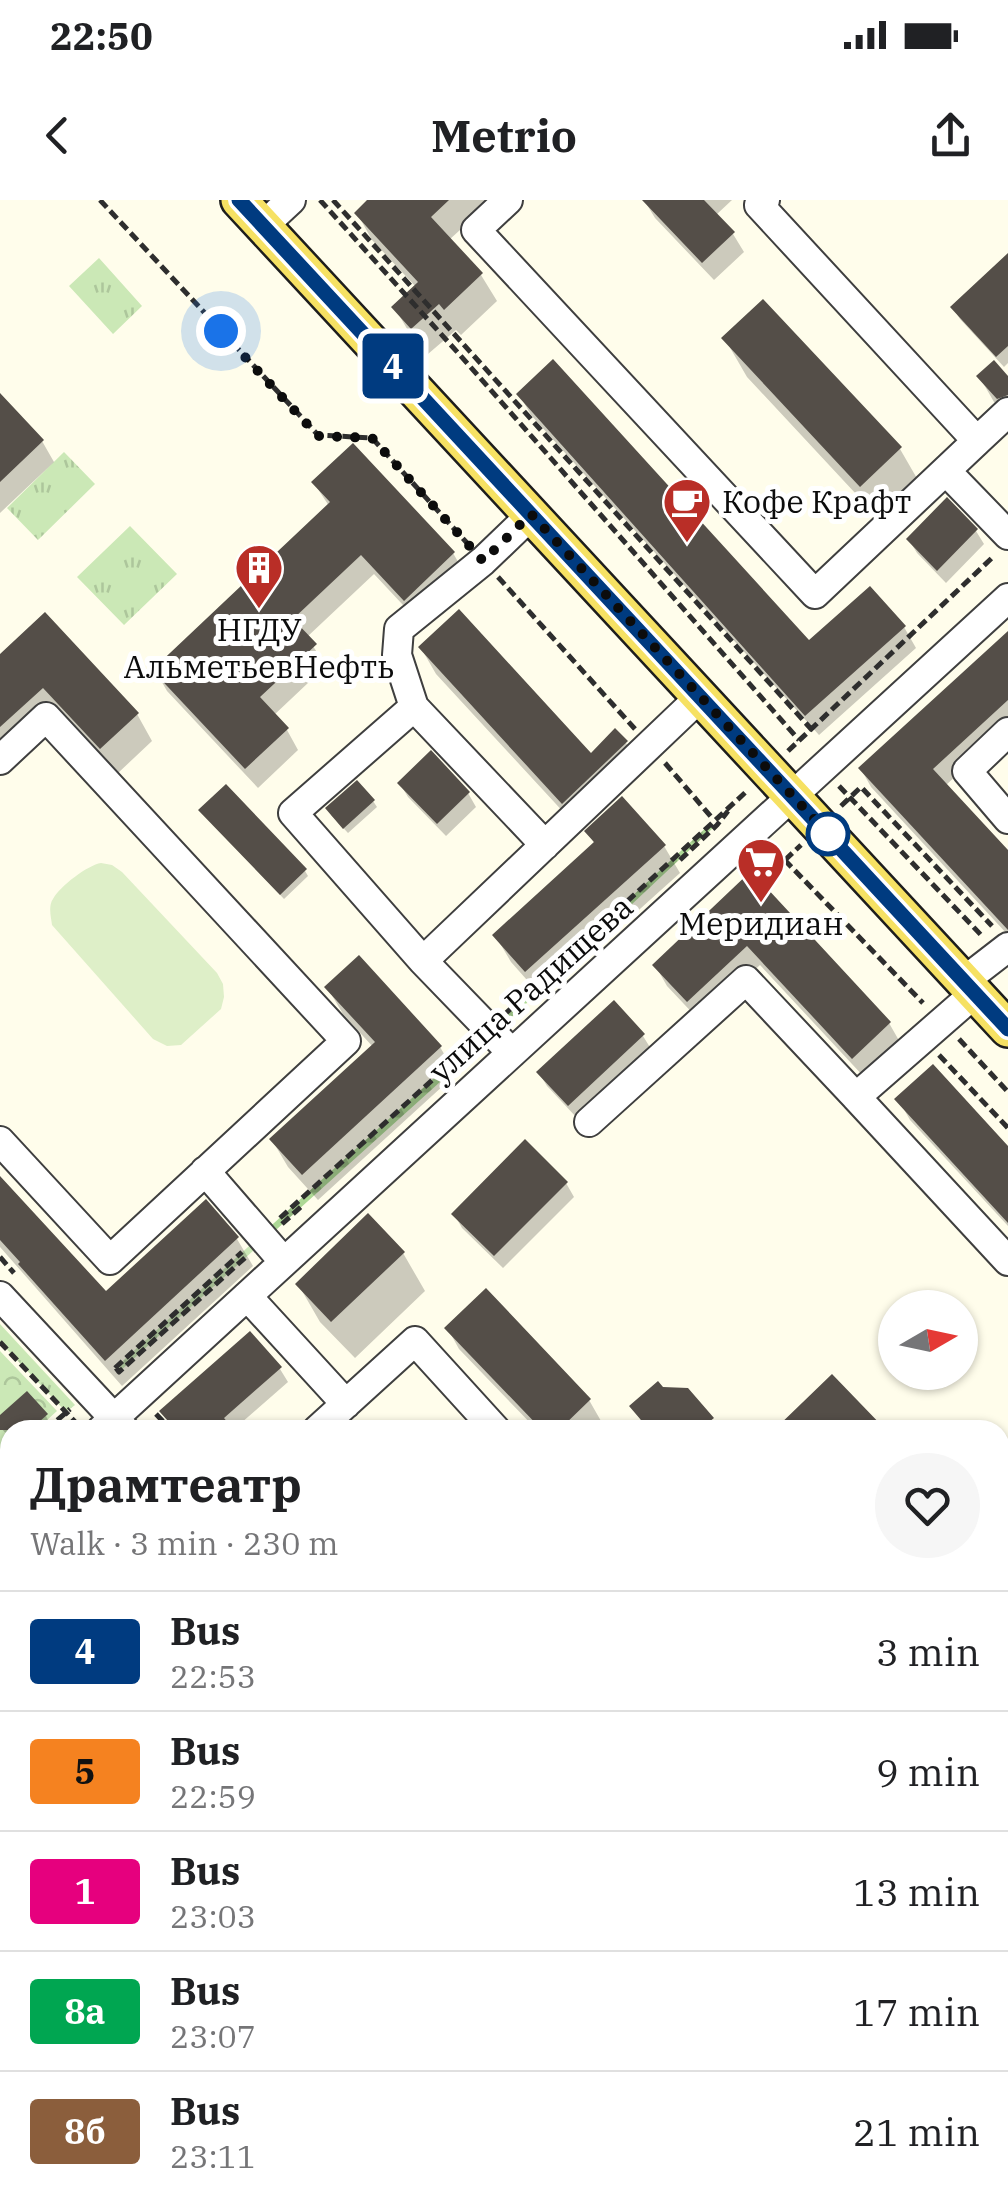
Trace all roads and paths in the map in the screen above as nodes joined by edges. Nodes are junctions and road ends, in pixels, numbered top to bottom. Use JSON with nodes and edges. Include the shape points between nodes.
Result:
{"nodes":[{"id":1,"x":100,"y":200,"type":"edge"},
{"id":2,"x":239,"y":200,"type":"edge"},
{"id":3,"x":291,"y":200,"type":"edge"},
{"id":4,"x":320,"y":200,"type":"edge"},
{"id":5,"x":332,"y":200,"type":"edge"},
{"id":6,"x":508,"y":200,"type":"edge"},
{"id":7,"x":765,"y":200,"type":"edge"},
{"id":8,"x":263,"y":226,"type":"junction"},
{"id":9,"x":1008,"y":412,"type":"edge"},
{"id":10,"x":977,"y":441,"type":"junction"},
{"id":11,"x":946,"y":471,"type":"junction"},
{"id":12,"x":531,"y":514,"type":"junction"},
{"id":13,"x":1001,"y":546,"type":"edge"},
{"id":14,"x":483,"y":561,"type":"junction"},
{"id":15,"x":1008,"y":598,"type":"edge"},
{"id":16,"x":700,"y":697,"type":"junction"},
{"id":17,"x":414,"y":707,"type":"junction"},
{"id":18,"x":812,"y":730,"type":"junction"},
{"id":19,"x":1008,"y":732,"type":"edge"},
{"id":20,"x":650,"y":746,"type":"junction"},
{"id":21,"x":0,"y":760,"type":"edge"},
{"id":22,"x":793,"y":796,"type":"junction"},
{"id":23,"x":735,"y":803,"type":"dead end"},
{"id":24,"x":1008,"y":819,"type":"edge"},
{"id":25,"x":716,"y":822,"type":"junction"},
{"id":26,"x":768,"y":842,"type":"dead end"},
{"id":27,"x":545,"y":846,"type":"junction"},
{"id":28,"x":1000,"y":944,"type":"edge"},
{"id":29,"x":424,"y":961,"type":"junction"},
{"id":30,"x":970,"y":987,"type":"junction"},
{"id":31,"x":1008,"y":1028,"type":"edge"},
{"id":32,"x":489,"y":1029,"type":"junction"},
{"id":33,"x":933,"y":1030,"type":"junction"},
{"id":34,"x":512,"y":1053,"type":"junction"},
{"id":35,"x":1008,"y":1092,"type":"edge"},
{"id":36,"x":856,"y":1097,"type":"junction"},
{"id":37,"x":589,"y":1122,"type":"dead end"},
{"id":38,"x":1008,"y":1128,"type":"edge"},
{"id":39,"x":0,"y":1141,"type":"edge"},
{"id":40,"x":205,"y":1172,"type":"junction"},
{"id":41,"x":261,"y":1235,"type":"junction"},
{"id":42,"x":284,"y":1262,"type":"junction"},
{"id":43,"x":1008,"y":1262,"type":"edge"},
{"id":44,"x":0,"y":1296,"type":"edge"},
{"id":45,"x":246,"y":1296,"type":"junction"},
{"id":46,"x":0,"y":1342,"type":"edge"},
{"id":47,"x":115,"y":1368,"type":"dead end"},
{"id":48,"x":346,"y":1404,"type":"junction"},
{"id":49,"x":156,"y":1414,"type":"dead end"},
{"id":50,"x":57,"y":1420,"type":"edge"},
{"id":51,"x":108,"y":1420,"type":"edge"},
{"id":52,"x":119,"y":1420,"type":"edge"},
{"id":53,"x":162,"y":1420,"type":"edge"},
{"id":54,"x":328,"y":1420,"type":"edge"},
{"id":55,"x":487,"y":1420,"type":"edge"}],
"edges":[{"from":1,"to":14,"type":"path","via":[[318,436],[372,438]]},
{"from":2,"to":8,"type":"main road"},
{"from":3,"to":8,"type":"street"},
{"from":4,"to":18,"type":"path","via":[[798,740]]},
{"from":5,"to":18,"type":"path"},
{"from":6,"to":11,"type":"street","via":[[476,230],[816,594]]},
{"from":7,"to":10,"type":"street","via":[[759,205]]},
{"from":8,"to":12,"type":"main road"},
{"from":9,"to":10,"type":"street"},
{"from":10,"to":11,"type":"street"},
{"from":11,"to":13,"type":"street"},
{"from":12,"to":14,"type":"street"},
{"from":12,"to":16,"type":"main road"},
{"from":13,"to":18,"type":"path"},
{"from":14,"to":17,"type":"street","via":[[399,629],[397,654]]},
{"from":14,"to":20,"type":"path"},
{"from":15,"to":22,"type":"street","name":"улица Радищева"},
{"from":16,"to":20,"type":"street"},
{"from":16,"to":22,"type":"main road"},
{"from":17,"to":27,"type":"street"},
{"from":17,"to":29,"type":"street","via":[[293,813]]},
{"from":19,"to":24,"type":"street","via":[[967,771]]},
{"from":20,"to":25,"type":"path"},
{"from":20,"to":27,"type":"street"},
{"from":21,"to":40,"type":"street","via":[[46,717],[346,1041]]},
{"from":22,"to":30,"type":"main road"},
{"from":22,"to":34,"type":"street","name":"улица Радищева"},
{"from":23,"to":25,"type":"path"},
{"from":25,"to":32,"type":"path"},
{"from":26,"to":33,"type":"path"},
{"from":27,"to":29,"type":"street"},
{"from":28,"to":28,"type":"path","via":[[850,797],[860,786]]},
{"from":28,"to":30,"type":"street"},
{"from":29,"to":32,"type":"street"},
{"from":30,"to":31,"type":"main road"},
{"from":30,"to":33,"type":"street"},
{"from":32,"to":34,"type":"street"},
{"from":32,"to":41,"type":"path"},
{"from":33,"to":35,"type":"path"},
{"from":33,"to":36,"type":"street"},
{"from":33,"to":38,"type":"path"},
{"from":34,"to":42,"type":"street","name":"улица Радищева"},
{"from":36,"to":37,"type":"street","via":[[746,980]]},
{"from":36,"to":43,"type":"street"},
{"from":39,"to":40,"type":"street","via":[[110,1260]]},
{"from":40,"to":41,"type":"street"},
{"from":41,"to":42,"type":"street"},
{"from":41,"to":47,"type":"path"},
{"from":42,"to":45,"type":"street","name":"улица Радищева"},
{"from":44,"to":51,"type":"street"},
{"from":45,"to":48,"type":"street"},
{"from":45,"to":52,"type":"street","name":"улица Радищева"},
{"from":46,"to":50,"type":"path","via":[[66,1412]]},
{"from":48,"to":54,"type":"street"},
{"from":48,"to":55,"type":"street","via":[[415,1342]]},
{"from":49,"to":53,"type":"path"}]}
